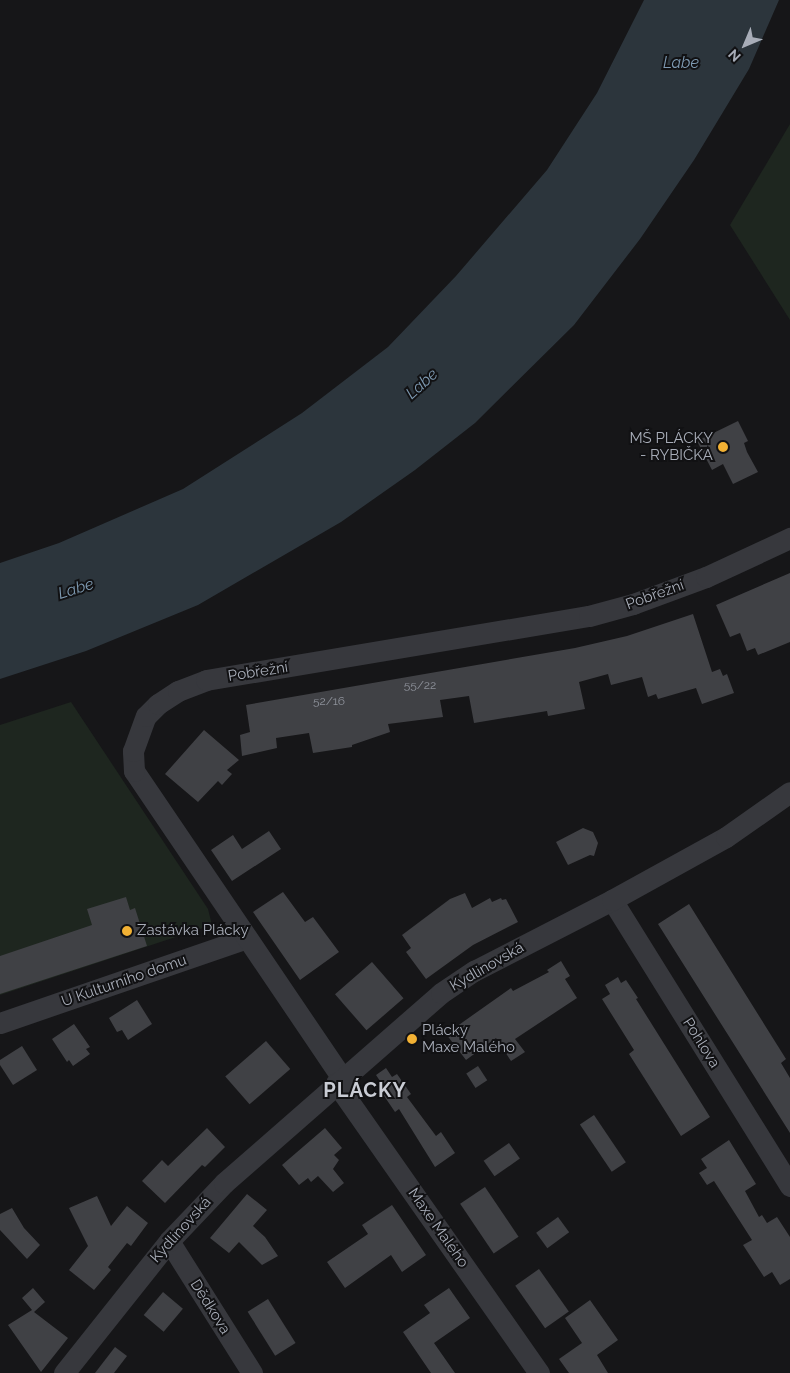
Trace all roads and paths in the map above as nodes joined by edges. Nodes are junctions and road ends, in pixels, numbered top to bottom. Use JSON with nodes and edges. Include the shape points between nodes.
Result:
{"nodes":[{"id":1,"x":790,"y":538,"type":"edge"},
{"id":2,"x":790,"y":792,"type":"edge"},
{"id":3,"x":612,"y":900,"type":"junction"},
{"id":4,"x":247,"y":938,"type":"junction"},
{"id":5,"x":0,"y":1023,"type":"edge"},
{"id":6,"x":339,"y":1081,"type":"junction"},
{"id":7,"x":790,"y":1186,"type":"edge"},
{"id":8,"x":169,"y":1241,"type":"junction"},
{"id":9,"x":64,"y":1373,"type":"edge"},
{"id":10,"x":252,"y":1373,"type":"edge"},
{"id":11,"x":539,"y":1373,"type":"edge"}],
"edges":[{"from":1,"to":4,"type":"street","name":"Pobřežní","via":[[670,591],[589,616],[206,680],[178,691],[158,704],[146,716],[138,733],[133,751],[134,771]]},
{"from":2,"to":3,"type":"street","name":"Kydlinovská","via":[[726,836]]},
{"from":3,"to":6,"type":"street","name":"Kydlinovská","via":[[474,971],[441,993]]},
{"from":3,"to":7,"type":"street","name":"Pohlova"},
{"from":4,"to":5,"type":"street","name":"U Kulturního domu"},
{"from":4,"to":6,"type":"street","name":"Pobřežní"},
{"from":6,"to":8,"type":"street","name":"Kydlinovská","via":[[224,1183]]},
{"from":6,"to":11,"type":"street","name":"Maxe Malého"},
{"from":8,"to":9,"type":"street","name":"Kydlinovská"},
{"from":8,"to":10,"type":"street","name":"Dědkova"}]}
